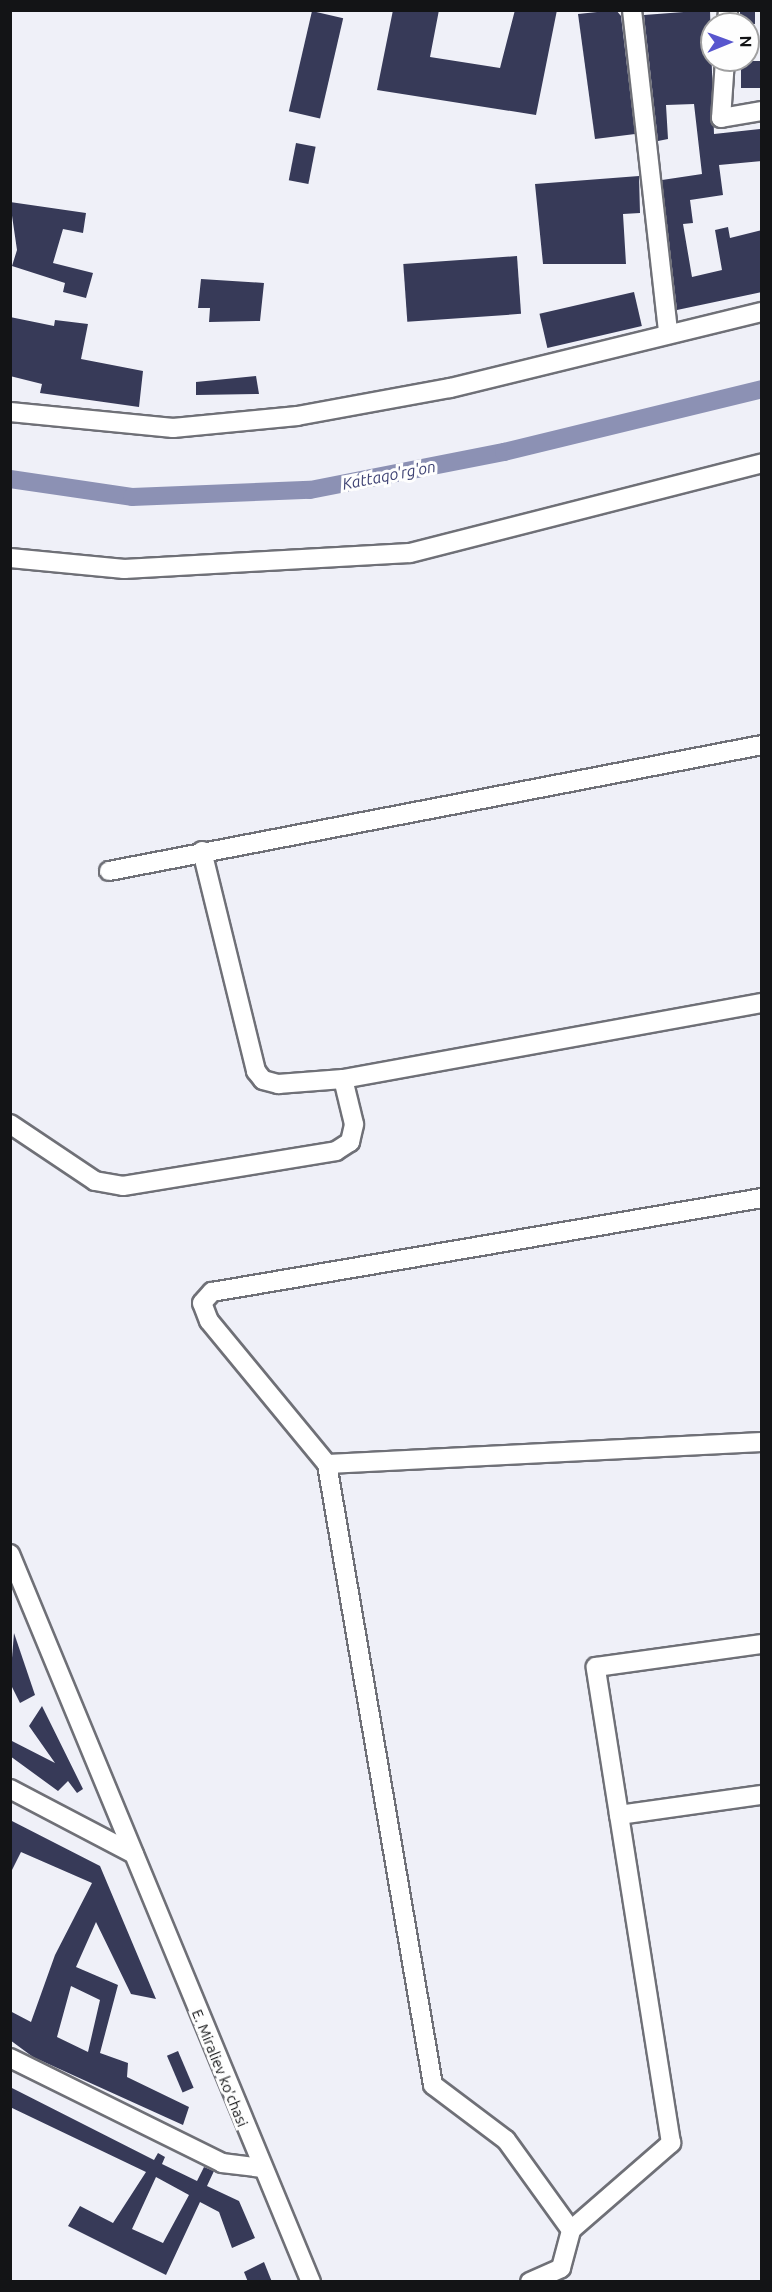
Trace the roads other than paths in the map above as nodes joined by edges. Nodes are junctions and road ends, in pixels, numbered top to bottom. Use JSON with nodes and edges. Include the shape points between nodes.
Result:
{"nodes":[{"id":1,"x":632,"y":10,"type":"edge"},
{"id":2,"x":724,"y":72,"type":"edge"},
{"id":3,"x":762,"y":111,"type":"edge"},
{"id":4,"x":762,"y":312,"type":"edge"},
{"id":5,"x":668,"y":331,"type":"junction"},
{"id":6,"x":10,"y":412,"type":"edge"},
{"id":7,"x":762,"y":463,"type":"edge"},
{"id":8,"x":10,"y":558,"type":"edge"},
{"id":9,"x":762,"y":745,"type":"edge"},
{"id":10,"x":202,"y":851,"type":"junction"},
{"id":11,"x":109,"y":871,"type":"dead end"},
{"id":12,"x":762,"y":1003,"type":"edge"},
{"id":13,"x":343,"y":1079,"type":"junction"},
{"id":14,"x":10,"y":1124,"type":"edge"},
{"id":15,"x":762,"y":1198,"type":"edge"},
{"id":16,"x":762,"y":1442,"type":"edge"},
{"id":17,"x":327,"y":1464,"type":"junction"},
{"id":18,"x":10,"y":1554,"type":"edge"},
{"id":19,"x":762,"y":1644,"type":"edge"},
{"id":20,"x":10,"y":1790,"type":"edge"},
{"id":21,"x":762,"y":1795,"type":"edge"},
{"id":22,"x":620,"y":1815,"type":"junction"},
{"id":23,"x":134,"y":1854,"type":"junction"},
{"id":24,"x":10,"y":2058,"type":"edge"},
{"id":25,"x":261,"y":2168,"type":"junction"},
{"id":26,"x":571,"y":2230,"type":"junction"},
{"id":27,"x":311,"y":2282,"type":"edge"},
{"id":28,"x":530,"y":2282,"type":"edge"}],
"edges":[{"from":1,"to":5,"type":"street"},
{"from":2,"to":3,"type":"street","via":[[721,118]]},
{"from":4,"to":5,"type":"street"},
{"from":5,"to":6,"type":"street","via":[[450,388],[297,416],[173,428]]},
{"from":7,"to":8,"type":"street","via":[[410,553],[124,569]]},
{"from":9,"to":10,"type":"street"},
{"from":10,"to":11,"type":"street"},
{"from":10,"to":13,"type":"street","via":[[256,1071],[264,1080],[278,1084]]},
{"from":12,"to":13,"type":"street"},
{"from":13,"to":14,"type":"street","via":[[354,1124],[350,1142],[336,1151],[123,1185],[95,1181]]},
{"from":15,"to":17,"type":"street","via":[[212,1292],[202,1303],[209,1321]]},
{"from":16,"to":17,"type":"street"},
{"from":17,"to":26,"type":"street","via":[[433,2085],[506,2140]]},
{"from":18,"to":23,"type":"street","name":"E. Miraliev ko'chasi"},
{"from":19,"to":22,"type":"street","via":[[596,1667]]},
{"from":20,"to":23,"type":"street"},
{"from":21,"to":22,"type":"street"},
{"from":22,"to":26,"type":"street","via":[[671,2143]]},
{"from":23,"to":25,"type":"street","name":"E. Miraliev ko'chasi"},
{"from":24,"to":25,"type":"street","via":[[222,2163]]},
{"from":25,"to":27,"type":"street","name":"E. Miraliev ko'chasi"},
{"from":26,"to":28,"type":"street","via":[[561,2268]]}]}
